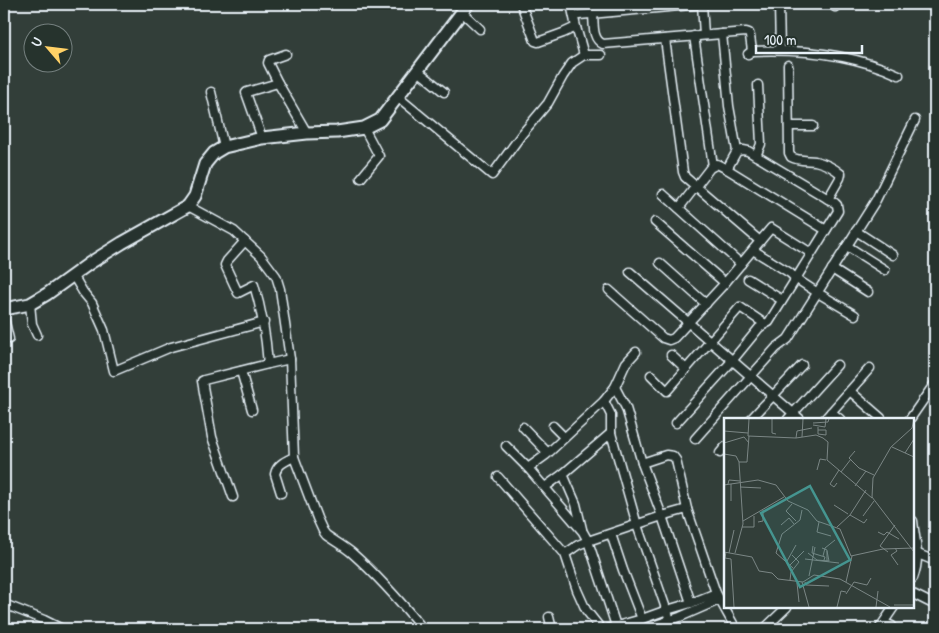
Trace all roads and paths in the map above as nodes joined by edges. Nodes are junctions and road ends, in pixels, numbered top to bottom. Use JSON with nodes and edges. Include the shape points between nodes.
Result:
{"nodes":[{"id":1,"x":520,"y":4,"type":"edge"},
{"id":2,"x":571,"y":4,"type":"edge"},
{"id":3,"x":702,"y":4,"type":"edge"},
{"id":4,"x":779,"y":4,"type":"edge"},
{"id":5,"x":465,"y":8,"type":"edge"},
{"id":6,"x":593,"y":14,"type":"junction"},
{"id":7,"x":579,"y":15,"type":"dead end"},
{"id":8,"x":576,"y":27,"type":"junction"},
{"id":9,"x":480,"y":29,"type":"dead end"},
{"id":10,"x":722,"y":34,"type":"junction"},
{"id":11,"x":704,"y":35,"type":"junction"},
{"id":12,"x":694,"y":36,"type":"junction"},
{"id":13,"x":665,"y":39,"type":"junction"},
{"id":14,"x":780,"y":50,"type":"junction"},
{"id":15,"x":286,"y":54,"type":"dead end"},
{"id":16,"x":584,"y":55,"type":"junction"},
{"id":17,"x":601,"y":55,"type":"dead end"},
{"id":18,"x":788,"y":65,"type":"dead end"},
{"id":19,"x":418,"y":70,"type":"junction"},
{"id":20,"x":899,"y":75,"type":"dead end"},
{"id":21,"x":278,"y":83,"type":"junction"},
{"id":22,"x":758,"y":85,"type":"dead end"},
{"id":23,"x":210,"y":92,"type":"dead end"},
{"id":24,"x":444,"y":92,"type":"dead end"},
{"id":25,"x":398,"y":97,"type":"junction"},
{"id":26,"x":914,"y":120,"type":"dead end"},
{"id":27,"x":789,"y":126,"type":"junction"},
{"id":28,"x":813,"y":126,"type":"dead end"},
{"id":29,"x":364,"y":128,"type":"junction"},
{"id":30,"x":307,"y":133,"type":"junction"},
{"id":31,"x":262,"y":138,"type":"junction"},
{"id":32,"x":224,"y":147,"type":"junction"},
{"id":33,"x":737,"y":151,"type":"junction"},
{"id":34,"x":756,"y":156,"type":"junction"},
{"id":35,"x":713,"y":166,"type":"junction"},
{"id":36,"x":727,"y":169,"type":"junction"},
{"id":37,"x":360,"y":178,"type":"dead end"},
{"id":38,"x":696,"y":187,"type":"junction"},
{"id":39,"x":663,"y":194,"type":"dead end"},
{"id":40,"x":828,"y":199,"type":"junction"},
{"id":41,"x":188,"y":206,"type":"junction"},
{"id":42,"x":679,"y":208,"type":"junction"},
{"id":43,"x":655,"y":222,"type":"dead end"},
{"id":44,"x":826,"y":230,"type":"junction"},
{"id":45,"x":856,"y":232,"type":"junction"},
{"id":46,"x":760,"y":241,"type":"junction"},
{"id":47,"x":246,"y":242,"type":"junction"},
{"id":48,"x":847,"y":246,"type":"junction"},
{"id":49,"x":753,"y":250,"type":"junction"},
{"id":50,"x":811,"y":253,"type":"junction"},
{"id":51,"x":893,"y":255,"type":"dead end"},
{"id":52,"x":660,"y":263,"type":"dead end"},
{"id":53,"x":742,"y":264,"type":"junction"},
{"id":54,"x":832,"y":269,"type":"junction"},
{"id":55,"x":885,"y":270,"type":"dead end"},
{"id":56,"x":630,"y":272,"type":"dead end"},
{"id":57,"x":73,"y":275,"type":"junction"},
{"id":58,"x":795,"y":278,"type":"junction"},
{"id":59,"x":748,"y":279,"type":"dead end"},
{"id":60,"x":725,"y":283,"type":"junction"},
{"id":61,"x":610,"y":290,"type":"dead end"},
{"id":62,"x":868,"y":292,"type":"dead end"},
{"id":63,"x":818,"y":293,"type":"junction"},
{"id":64,"x":782,"y":300,"type":"junction"},
{"id":65,"x":733,"y":302,"type":"dead end"},
{"id":66,"x":30,"y":304,"type":"junction"},
{"id":67,"x":706,"y":304,"type":"junction"},
{"id":68,"x":740,"y":307,"type":"junction"},
{"id":69,"x":4,"y":309,"type":"edge"},
{"id":70,"x":855,"y":315,"type":"dead end"},
{"id":71,"x":4,"y":318,"type":"edge"},
{"id":72,"x":264,"y":322,"type":"junction"},
{"id":73,"x":689,"y":323,"type":"junction"},
{"id":74,"x":765,"y":324,"type":"junction"},
{"id":75,"x":37,"y":335,"type":"dead end"},
{"id":76,"x":10,"y":339,"type":"dead end"},
{"id":77,"x":710,"y":342,"type":"junction"},
{"id":78,"x":636,"y":352,"type":"dead end"},
{"id":79,"x":671,"y":355,"type":"dead end"},
{"id":80,"x":290,"y":360,"type":"junction"},
{"id":81,"x":732,"y":361,"type":"junction"},
{"id":82,"x":268,"y":364,"type":"junction"},
{"id":83,"x":802,"y":365,"type":"dead end"},
{"id":84,"x":837,"y":365,"type":"dead end"},
{"id":85,"x":870,"y":368,"type":"dead end"},
{"id":86,"x":686,"y":369,"type":"junction"},
{"id":87,"x":241,"y":371,"type":"junction"},
{"id":88,"x":650,"y":375,"type":"dead end"},
{"id":89,"x":750,"y":376,"type":"junction"},
{"id":90,"x":935,"y":384,"type":"edge"},
{"id":91,"x":615,"y":387,"type":"junction"},
{"id":92,"x":667,"y":390,"type":"junction"},
{"id":93,"x":850,"y":391,"type":"junction"},
{"id":94,"x":772,"y":396,"type":"junction"},
{"id":95,"x":661,"y":397,"type":"dead end"},
{"id":96,"x":604,"y":400,"type":"junction"},
{"id":97,"x":252,"y":410,"type":"dead end"},
{"id":98,"x":831,"y":412,"type":"junction"},
{"id":99,"x":790,"y":416,"type":"edge"},
{"id":100,"x":752,"y":418,"type":"edge"},
{"id":101,"x":825,"y":418,"type":"edge"},
{"id":102,"x":839,"y":418,"type":"edge"},
{"id":103,"x":881,"y":418,"type":"dead end"},
{"id":104,"x":911,"y":418,"type":"edge"},
{"id":105,"x":676,"y":423,"type":"dead end"},
{"id":106,"x":553,"y":426,"type":"dead end"},
{"id":107,"x":523,"y":428,"type":"dead end"},
{"id":108,"x":611,"y":433,"type":"junction"},
{"id":109,"x":564,"y":437,"type":"junction"},
{"id":110,"x":695,"y":440,"type":"dead end"},
{"id":111,"x":506,"y":446,"type":"dead end"},
{"id":112,"x":548,"y":453,"type":"junction"},
{"id":113,"x":294,"y":457,"type":"junction"},
{"id":114,"x":642,"y":463,"type":"junction"},
{"id":115,"x":528,"y":468,"type":"junction"},
{"id":116,"x":563,"y":474,"type":"junction"},
{"id":117,"x":498,"y":477,"type":"dead end"},
{"id":118,"x":545,"y":487,"type":"junction"},
{"id":119,"x":280,"y":493,"type":"dead end"},
{"id":120,"x":233,"y":497,"type":"dead end"},
{"id":121,"x":686,"y":509,"type":"junction"},
{"id":122,"x":662,"y":516,"type":"junction"},
{"id":123,"x":637,"y":525,"type":"junction"},
{"id":124,"x":914,"y":528,"type":"edge"},
{"id":125,"x":583,"y":532,"type":"junction"},
{"id":126,"x":611,"y":534,"type":"junction"},
{"id":127,"x":588,"y":541,"type":"junction"},
{"id":128,"x":565,"y":554,"type":"junction"},
{"id":129,"x":918,"y":554,"type":"junction"},
{"id":130,"x":935,"y":561,"type":"edge"},
{"id":131,"x":914,"y":575,"type":"edge"},
{"id":132,"x":914,"y":594,"type":"edge"},
{"id":133,"x":717,"y":596,"type":"junction"},
{"id":134,"x":691,"y":603,"type":"junction"},
{"id":135,"x":4,"y":604,"type":"edge"},
{"id":136,"x":935,"y":605,"type":"edge"},
{"id":137,"x":786,"y":608,"type":"edge"},
{"id":138,"x":893,"y":608,"type":"edge"},
{"id":139,"x":667,"y":610,"type":"junction"},
{"id":140,"x":549,"y":617,"type":"dead end"},
{"id":141,"x":642,"y":619,"type":"junction"},
{"id":142,"x":670,"y":620,"type":"junction"},
{"id":143,"x":616,"y":626,"type":"junction"},
{"id":144,"x":881,"y":626,"type":"edge"},
{"id":145,"x":62,"y":629,"type":"edge"},
{"id":146,"x":424,"y":629,"type":"edge"},
{"id":147,"x":552,"y":629,"type":"edge"},
{"id":148,"x":602,"y":629,"type":"edge"},
{"id":149,"x":606,"y":629,"type":"edge"},
{"id":150,"x":643,"y":629,"type":"edge"},
{"id":151,"x":736,"y":629,"type":"edge"},
{"id":152,"x":764,"y":629,"type":"edge"},
{"id":153,"x":893,"y":629,"type":"edge"}],
"edges":[{"from":1,"to":8,"type":"street","via":[[535,41]]},
{"from":2,"to":8,"type":"street"},
{"from":3,"to":6,"type":"street"},
{"from":3,"to":11,"type":"street"},
{"from":4,"to":14,"type":"street"},
{"from":5,"to":9,"type":"street"},
{"from":5,"to":19,"type":"street"},
{"from":6,"to":7,"type":"street"},
{"from":6,"to":13,"type":"street","via":[[595,35],[603,44]]},
{"from":8,"to":16,"type":"street"},
{"from":10,"to":11,"type":"street"},
{"from":10,"to":14,"type":"street","via":[[749,33],[750,53]]},
{"from":10,"to":33,"type":"street"},
{"from":11,"to":12,"type":"street"},
{"from":12,"to":13,"type":"street"},
{"from":12,"to":35,"type":"street"},
{"from":13,"to":38,"type":"street","via":[[683,172]]},
{"from":14,"to":20,"type":"street","via":[[831,54]]},
{"from":15,"to":21,"type":"street","via":[[268,61]]},
{"from":16,"to":17,"type":"street"},
{"from":16,"to":25,"type":"street","via":[[568,69],[548,103],[492,175]]},
{"from":18,"to":27,"type":"street"},
{"from":19,"to":24,"type":"street"},
{"from":19,"to":25,"type":"street"},
{"from":21,"to":30,"type":"street"},
{"from":21,"to":31,"type":"street","via":[[246,93]]},
{"from":22,"to":34,"type":"street","via":[[761,144]]},
{"from":23,"to":32,"type":"street"},
{"from":25,"to":29,"type":"street","via":[[380,120]]},
{"from":26,"to":45,"type":"street","via":[[876,200]]},
{"from":27,"to":28,"type":"street"},
{"from":27,"to":40,"type":"street","via":[[791,157],[817,161],[840,174]]},
{"from":29,"to":30,"type":"street"},
{"from":29,"to":37,"type":"street","via":[[379,156]]},
{"from":30,"to":31,"type":"street"},
{"from":31,"to":32,"type":"street"},
{"from":32,"to":41,"type":"street","via":[[205,164],[195,196]]},
{"from":33,"to":34,"type":"street"},
{"from":33,"to":36,"type":"street"},
{"from":34,"to":40,"type":"street"},
{"from":35,"to":36,"type":"street","via":[[716,164]]},
{"from":35,"to":38,"type":"street"},
{"from":36,"to":44,"type":"street"},
{"from":38,"to":42,"type":"street"},
{"from":38,"to":46,"type":"street"},
{"from":39,"to":42,"type":"street"},
{"from":40,"to":44,"type":"street","via":[[837,205],[838,210]]},
{"from":41,"to":47,"type":"street"},
{"from":41,"to":57,"type":"street"},
{"from":42,"to":53,"type":"street"},
{"from":43,"to":60,"type":"street"},
{"from":44,"to":50,"type":"street"},
{"from":45,"to":48,"type":"street"},
{"from":45,"to":51,"type":"street"},
{"from":46,"to":49,"type":"street"},
{"from":46,"to":50,"type":"street","via":[[771,228]]},
{"from":47,"to":72,"type":"street","via":[[225,265],[238,293],[254,285]]},
{"from":47,"to":80,"type":"street","via":[[269,264],[276,276]]},
{"from":48,"to":54,"type":"street"},
{"from":48,"to":55,"type":"street"},
{"from":49,"to":53,"type":"street"},
{"from":49,"to":58,"type":"street"},
{"from":50,"to":58,"type":"street"},
{"from":52,"to":67,"type":"street"},
{"from":53,"to":60,"type":"street"},
{"from":54,"to":62,"type":"street"},
{"from":54,"to":63,"type":"street"},
{"from":56,"to":73,"type":"street"},
{"from":57,"to":66,"type":"street"},
{"from":57,"to":72,"type":"street","via":[[92,303],[104,330],[114,371],[171,347]]},
{"from":58,"to":63,"type":"street"},
{"from":58,"to":64,"type":"street"},
{"from":59,"to":64,"type":"street"},
{"from":60,"to":67,"type":"street"},
{"from":61,"to":73,"type":"street","via":[[663,338],[674,338]]},
{"from":63,"to":70,"type":"street"},
{"from":63,"to":89,"type":"street","via":[[788,339]]},
{"from":64,"to":74,"type":"street"},
{"from":65,"to":68,"type":"street"},
{"from":66,"to":69,"type":"street"},
{"from":66,"to":75,"type":"street"},
{"from":67,"to":73,"type":"street"},
{"from":68,"to":74,"type":"street"},
{"from":68,"to":77,"type":"street"},
{"from":71,"to":76,"type":"street"},
{"from":72,"to":82,"type":"street"},
{"from":73,"to":77,"type":"street"},
{"from":74,"to":81,"type":"street"},
{"from":77,"to":81,"type":"street"},
{"from":77,"to":86,"type":"street"},
{"from":78,"to":91,"type":"street","via":[[626,363]]},
{"from":79,"to":86,"type":"street"},
{"from":80,"to":82,"type":"street"},
{"from":80,"to":113,"type":"street"},
{"from":81,"to":89,"type":"street"},
{"from":81,"to":105,"type":"street"},
{"from":82,"to":87,"type":"street"},
{"from":83,"to":94,"type":"street"},
{"from":84,"to":99,"type":"street"},
{"from":85,"to":93,"type":"street"},
{"from":86,"to":92,"type":"street"},
{"from":87,"to":97,"type":"street"},
{"from":87,"to":120,"type":"street","via":[[202,381],[212,437]]},
{"from":88,"to":92,"type":"street"},
{"from":89,"to":94,"type":"street"},
{"from":89,"to":110,"type":"street"},
{"from":90,"to":104,"type":"street"},
{"from":91,"to":96,"type":"street"},
{"from":91,"to":114,"type":"street","via":[[626,408]]},
{"from":92,"to":95,"type":"street"},
{"from":93,"to":98,"type":"street"},
{"from":93,"to":103,"type":"street"},
{"from":94,"to":99,"type":"street"},
{"from":94,"to":100,"type":"street"},
{"from":96,"to":108,"type":"street","via":[[611,414]]},
{"from":96,"to":109,"type":"street"},
{"from":98,"to":101,"type":"street"},
{"from":98,"to":102,"type":"street"},
{"from":106,"to":109,"type":"street"},
{"from":107,"to":112,"type":"street"},
{"from":108,"to":116,"type":"street"},
{"from":108,"to":123,"type":"street"},
{"from":109,"to":112,"type":"street"},
{"from":111,"to":115,"type":"street"},
{"from":112,"to":115,"type":"street"},
{"from":113,"to":119,"type":"street","via":[[275,471]]},
{"from":113,"to":146,"type":"street","via":[[323,531],[350,551],[393,592]]},
{"from":114,"to":121,"type":"street","via":[[666,455],[673,456]]},
{"from":114,"to":122,"type":"street"},
{"from":115,"to":118,"type":"street"},
{"from":116,"to":118,"type":"street"},
{"from":116,"to":125,"type":"street","via":[[576,504]]},
{"from":117,"to":128,"type":"street"},
{"from":118,"to":125,"type":"street"},
{"from":121,"to":122,"type":"street"},
{"from":121,"to":133,"type":"street"},
{"from":122,"to":123,"type":"street"},
{"from":122,"to":134,"type":"street"},
{"from":123,"to":126,"type":"street"},
{"from":123,"to":139,"type":"street"},
{"from":124,"to":129,"type":"street"},
{"from":125,"to":127,"type":"street"},
{"from":126,"to":127,"type":"street"},
{"from":126,"to":141,"type":"street"},
{"from":127,"to":128,"type":"street"},
{"from":127,"to":143,"type":"street"},
{"from":128,"to":148,"type":"street","via":[[586,610]]},
{"from":129,"to":130,"type":"street"},
{"from":129,"to":131,"type":"street"},
{"from":132,"to":136,"type":"street"},
{"from":133,"to":134,"type":"street"},
{"from":133,"to":142,"type":"street"},
{"from":133,"to":151,"type":"street"},
{"from":134,"to":139,"type":"street"},
{"from":135,"to":145,"type":"street"},
{"from":137,"to":152,"type":"street"},
{"from":138,"to":144,"type":"street"},
{"from":139,"to":141,"type":"street"},
{"from":139,"to":142,"type":"street"},
{"from":140,"to":147,"type":"street"},
{"from":141,"to":143,"type":"street"},
{"from":142,"to":150,"type":"street"},
{"from":143,"to":149,"type":"street"},
{"from":144,"to":153,"type":"street","via":[[892,626]]}]}
